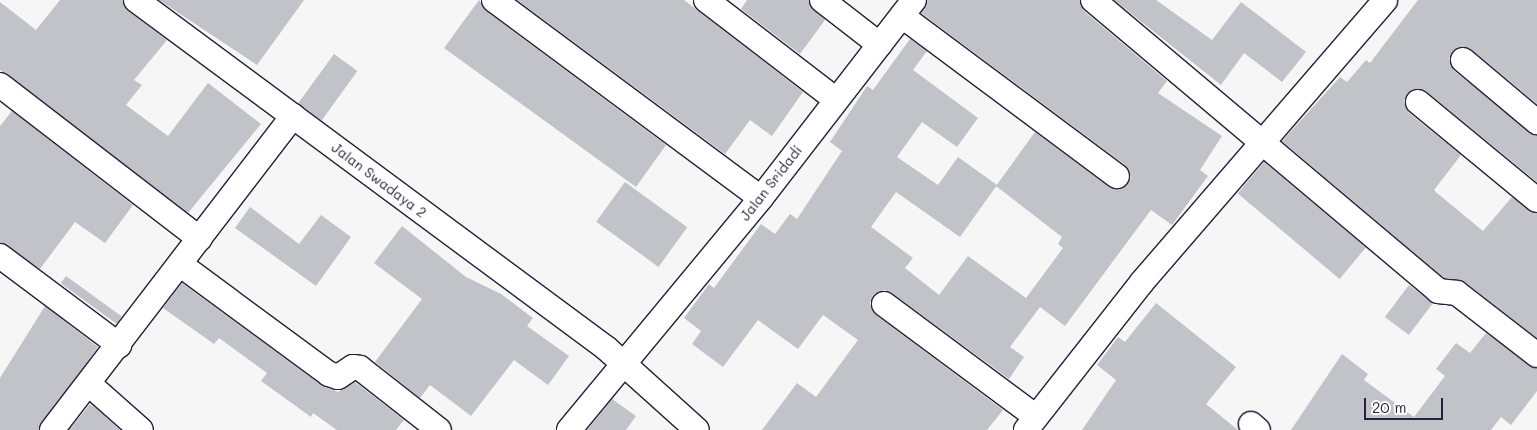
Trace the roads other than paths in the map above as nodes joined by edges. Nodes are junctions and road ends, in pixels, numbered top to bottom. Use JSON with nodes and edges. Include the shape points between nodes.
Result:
{"nodes":[{"id":1,"x":136,"y":0,"type":"edge"},
{"id":2,"x":494,"y":0,"type":"edge"},
{"id":3,"x":706,"y":0,"type":"edge"},
{"id":4,"x":822,"y":0,"type":"edge"},
{"id":5,"x":1093,"y":0,"type":"edge"},
{"id":6,"x":1385,"y":0,"type":"edge"},
{"id":7,"x":908,"y":8,"type":"edge"},
{"id":8,"x":880,"y":45,"type":"junction"},
{"id":9,"x":1463,"y":60,"type":"dead end"},
{"id":10,"x":0,"y":85,"type":"edge"},
{"id":11,"x":835,"y":99,"type":"junction"},
{"id":12,"x":1418,"y":102,"type":"dead end"},
{"id":13,"x":293,"y":116,"type":"junction"},
{"id":14,"x":1537,"y":122,"type":"edge"},
{"id":15,"x":1260,"y":143,"type":"junction"},
{"id":16,"x":1117,"y":176,"type":"dead end"},
{"id":17,"x":761,"y":198,"type":"junction"},
{"id":18,"x":1537,"y":200,"type":"edge"},
{"id":19,"x":200,"y":239,"type":"junction"},
{"id":20,"x":0,"y":256,"type":"edge"},
{"id":21,"x":181,"y":265,"type":"junction"},
{"id":22,"x":884,"y":304,"type":"dead end"},
{"id":23,"x":120,"y":345,"type":"junction"},
{"id":24,"x":1537,"y":355,"type":"edge"},
{"id":25,"x":623,"y":361,"type":"junction"},
{"id":26,"x":89,"y":384,"type":"junction"},
{"id":27,"x":1031,"y":424,"type":"edge"},
{"id":28,"x":52,"y":430,"type":"edge"},
{"id":29,"x":141,"y":430,"type":"edge"},
{"id":30,"x":438,"y":430,"type":"edge"},
{"id":31,"x":569,"y":430,"type":"edge"},
{"id":32,"x":697,"y":430,"type":"edge"}],
"edges":[{"from":1,"to":13,"type":"street","name":"Jalan Swadaya 2"},
{"from":2,"to":17,"type":"street"},
{"from":3,"to":11,"type":"street"},
{"from":4,"to":8,"type":"street"},
{"from":5,"to":15,"type":"street"},
{"from":6,"to":15,"type":"street"},
{"from":7,"to":8,"type":"street","name":"Jalan Sridadi"},
{"from":7,"to":16,"type":"street"},
{"from":8,"to":11,"type":"street","name":"Jalan Sridadi"},
{"from":9,"to":14,"type":"street"},
{"from":10,"to":19,"type":"street"},
{"from":11,"to":17,"type":"street","name":"Jalan Sridadi"},
{"from":12,"to":18,"type":"street"},
{"from":13,"to":19,"type":"street"},
{"from":13,"to":25,"type":"street","name":"Jalan Swadaya 2"},
{"from":15,"to":24,"type":"street","via":[[1438,291],[1457,293]]},
{"from":15,"to":27,"type":"street","via":[[1142,282]]},
{"from":17,"to":25,"type":"street","name":"Jalan Sridadi"},
{"from":19,"to":21,"type":"street"},
{"from":20,"to":23,"type":"street"},
{"from":21,"to":23,"type":"street"},
{"from":21,"to":30,"type":"street","via":[[323,370],[338,377],[353,367],[360,368]]},
{"from":22,"to":27,"type":"street"},
{"from":23,"to":26,"type":"street"},
{"from":25,"to":31,"type":"street","name":"Jalan Sridadi"},
{"from":25,"to":32,"type":"street","name":"Jalan Swadaya 2"},
{"from":26,"to":28,"type":"street"},
{"from":26,"to":29,"type":"street"}]}
